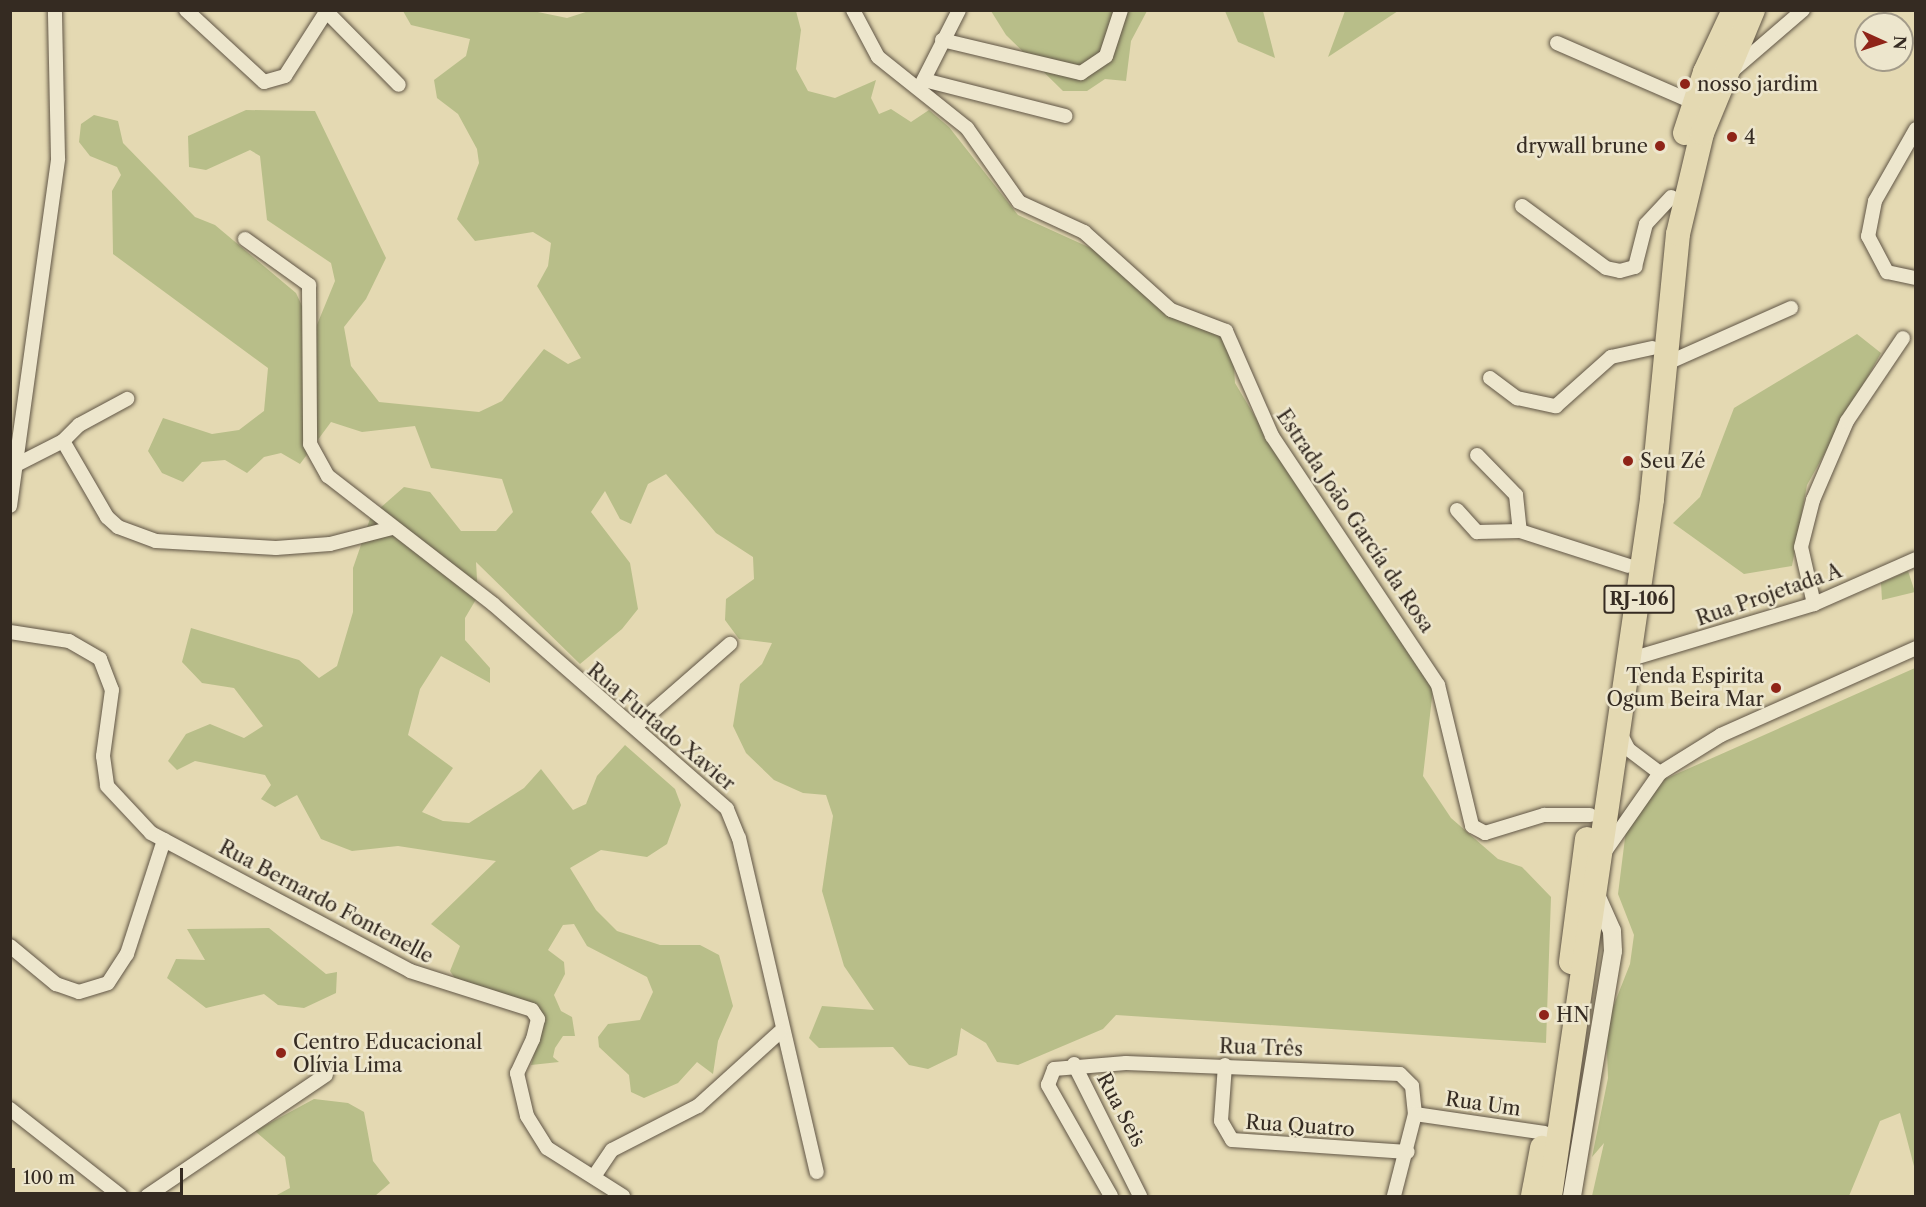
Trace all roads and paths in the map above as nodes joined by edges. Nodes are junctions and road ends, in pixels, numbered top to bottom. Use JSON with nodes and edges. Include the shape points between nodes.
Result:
{"nodes":[{"id":1,"x":54,"y":10,"type":"edge"},
{"id":2,"x":186,"y":10,"type":"edge"},
{"id":3,"x":853,"y":10,"type":"edge"},
{"id":4,"x":959,"y":10,"type":"edge"},
{"id":5,"x":1121,"y":10,"type":"edge"},
{"id":6,"x":1734,"y":10,"type":"edge"},
{"id":7,"x":1753,"y":10,"type":"edge"},
{"id":8,"x":1803,"y":10,"type":"edge"},
{"id":9,"x":326,"y":11,"type":"edge"},
{"id":10,"x":942,"y":40,"type":"junction"},
{"id":11,"x":1557,"y":43,"type":"dead end"},
{"id":12,"x":1722,"y":78,"type":"junction"},
{"id":13,"x":922,"y":83,"type":"junction"},
{"id":14,"x":399,"y":85,"type":"dead end"},
{"id":15,"x":1695,"y":103,"type":"junction"},
{"id":16,"x":1065,"y":116,"type":"dead end"},
{"id":17,"x":1916,"y":129,"type":"edge"},
{"id":18,"x":1671,"y":196,"type":"junction"},
{"id":19,"x":1522,"y":206,"type":"dead end"},
{"id":20,"x":245,"y":238,"type":"dead end"},
{"id":21,"x":1916,"y":278,"type":"edge"},
{"id":22,"x":1791,"y":308,"type":"dead end"},
{"id":23,"x":1903,"y":338,"type":"dead end"},
{"id":24,"x":1659,"y":356,"type":"junction"},
{"id":25,"x":1490,"y":378,"type":"dead end"},
{"id":26,"x":127,"y":399,"type":"dead end"},
{"id":27,"x":63,"y":441,"type":"junction"},
{"id":28,"x":1476,"y":455,"type":"dead end"},
{"id":29,"x":12,"y":468,"type":"edge"},
{"id":30,"x":10,"y":506,"type":"edge"},
{"id":31,"x":1457,"y":510,"type":"dead end"},
{"id":32,"x":392,"y":528,"type":"junction"},
{"id":33,"x":1520,"y":531,"type":"junction"},
{"id":34,"x":1916,"y":559,"type":"edge"},
{"id":35,"x":1629,"y":566,"type":"junction"},
{"id":36,"x":1814,"y":604,"type":"junction"},
{"id":37,"x":10,"y":632,"type":"edge"},
{"id":38,"x":730,"y":644,"type":"dead end"},
{"id":39,"x":1916,"y":648,"type":"edge"},
{"id":40,"x":1631,"y":659,"type":"junction"},
{"id":41,"x":636,"y":726,"type":"junction"},
{"id":42,"x":1619,"y":731,"type":"junction"},
{"id":43,"x":1660,"y":773,"type":"junction"},
{"id":44,"x":1590,"y":815,"type":"junction"},
{"id":45,"x":164,"y":840,"type":"junction"},
{"id":46,"x":1601,"y":858,"type":"junction"},
{"id":47,"x":1597,"y":897,"type":"junction"},
{"id":48,"x":10,"y":946,"type":"edge"},
{"id":49,"x":780,"y":1032,"type":"junction"},
{"id":50,"x":1074,"y":1064,"type":"junction"},
{"id":51,"x":1225,"y":1065,"type":"junction"},
{"id":52,"x":326,"y":1075,"type":"dead end"},
{"id":53,"x":10,"y":1109,"type":"edge"},
{"id":54,"x":1415,"y":1114,"type":"junction"},
{"id":55,"x":1545,"y":1133,"type":"junction"},
{"id":56,"x":1408,"y":1152,"type":"junction"},
{"id":57,"x":817,"y":1172,"type":"dead end"},
{"id":58,"x":595,"y":1175,"type":"junction"},
{"id":59,"x":121,"y":1197,"type":"edge"},
{"id":60,"x":147,"y":1197,"type":"edge"},
{"id":61,"x":623,"y":1197,"type":"edge"},
{"id":62,"x":1111,"y":1197,"type":"edge"},
{"id":63,"x":1140,"y":1197,"type":"edge"},
{"id":64,"x":1394,"y":1197,"type":"edge"},
{"id":65,"x":1533,"y":1197,"type":"edge"},
{"id":66,"x":1550,"y":1197,"type":"edge"},
{"id":67,"x":1572,"y":1197,"type":"edge"}],
"edges":[{"from":1,"to":29,"type":"street","via":[[58,158]]},
{"from":2,"to":9,"type":"street","via":[[264,82],[285,76]]},
{"from":3,"to":13,"type":"street","name":"Estrada João García da Rosa","via":[[878,57]]},
{"from":4,"to":10,"type":"street"},
{"from":5,"to":10,"type":"street","via":[[1106,56],[1081,73]]},
{"from":6,"to":15,"type":"highway","number":"RJ-106"},
{"from":7,"to":12,"type":"highway","number":"RJ-106"},
{"from":8,"to":12,"type":"street"},
{"from":9,"to":14,"type":"street"},
{"from":10,"to":13,"type":"street"},
{"from":11,"to":15,"type":"street"},
{"from":12,"to":24,"type":"highway","number":"RJ-106","via":[[1702,133],[1678,234]]},
{"from":13,"to":16,"type":"street"},
{"from":13,"to":44,"type":"street","name":"Estrada João García da Rosa","via":[[967,128],[1019,202],[1084,232],[1171,310],[1226,331],[1272,436],[1438,685],[1472,826],[1485,833],[1544,815]]},
{"from":15,"to":18,"type":"highway","number":"RJ-106"},
{"from":17,"to":21,"type":"street","via":[[1875,201],[1868,236],[1887,272]]},
{"from":18,"to":19,"type":"street","via":[[1646,224],[1635,267],[1620,271],[1606,268]]},
{"from":18,"to":24,"type":"highway","number":"RJ-106"},
{"from":20,"to":32,"type":"street","name":"Rua Furtado Xavier","via":[[309,285],[309,423],[316,461]]},
{"from":22,"to":24,"type":"street"},
{"from":23,"to":36,"type":"street","via":[[1847,421],[1813,500],[1801,547]]},
{"from":24,"to":25,"type":"street","via":[[1611,357],[1556,406],[1517,398]]},
{"from":24,"to":35,"type":"highway","number":"RJ-106"},
{"from":24,"to":40,"type":"highway","number":"RJ-106"},
{"from":26,"to":27,"type":"street","via":[[79,425]]},
{"from":27,"to":29,"type":"street"},
{"from":27,"to":32,"type":"street","via":[[107,517],[137,536],[276,548],[330,544]]},
{"from":28,"to":33,"type":"street","via":[[1515,495]]},
{"from":29,"to":30,"type":"street"},
{"from":31,"to":33,"type":"street","via":[[1477,532]]},
{"from":32,"to":41,"type":"street","name":"Rua Furtado Xavier","via":[[476,589],[551,660]]},
{"from":33,"to":35,"type":"street"},
{"from":34,"to":36,"type":"street","name":"Rua Projetada A"},
{"from":35,"to":44,"type":"highway","number":"RJ-106"},
{"from":36,"to":40,"type":"street","name":"Rua Projetada A"},
{"from":37,"to":45,"type":"street","name":"Rua Bernardo Fontenelle","via":[[69,641],[100,659],[112,690],[103,756],[107,786],[134,820]]},
{"from":38,"to":41,"type":"street"},
{"from":39,"to":43,"type":"street","via":[[1722,735]]},
{"from":40,"to":42,"type":"highway","number":"RJ-106"},
{"from":41,"to":49,"type":"street","name":"Rua Furtado Xavier","via":[[717,797],[735,824]]},
{"from":42,"to":43,"type":"street","via":[[1628,749]]},
{"from":42,"to":46,"type":"highway","number":"RJ-106"},
{"from":43,"to":46,"type":"street"},
{"from":44,"to":55,"type":"highway","number":"RJ-106"},
{"from":45,"to":48,"type":"street","via":[[127,954],[108,983],[79,992],[56,984]]},
{"from":45,"to":58,"type":"street","name":"Rua Bernardo Fontenelle","via":[[418,975],[526,1005],[538,1019],[517,1073],[527,1116],[547,1148]]},
{"from":46,"to":47,"type":"highway","number":"RJ-106"},
{"from":47,"to":66,"type":"highway","number":"RJ-106"},
{"from":47,"to":67,"type":"main road","via":[[1612,931],[1613,951]]},
{"from":49,"to":57,"type":"street","name":"Rua Furtado Xavier"},
{"from":49,"to":58,"type":"street","via":[[698,1106],[612,1150]]},
{"from":50,"to":51,"type":"street","name":"Rua Três"},
{"from":50,"to":62,"type":"street","name":"Rua Seis","via":[[1054,1069],[1048,1085]]},
{"from":50,"to":63,"type":"street","name":"Rua Seis"},
{"from":51,"to":54,"type":"street","name":"Rua Três","via":[[1400,1074],[1412,1086]]},
{"from":51,"to":56,"type":"street","name":"Rua Quatro","via":[[1221,1121],[1232,1140]]},
{"from":52,"to":60,"type":"street"},
{"from":53,"to":59,"type":"street"},
{"from":54,"to":55,"type":"street","name":"Rua Um"},
{"from":54,"to":56,"type":"street","name":"Rua Três"},
{"from":55,"to":65,"type":"highway","number":"RJ-106"},
{"from":56,"to":64,"type":"street","name":"Rua Três"},
{"from":58,"to":61,"type":"street","name":"Rua Bernardo Fontenelle"}]}
